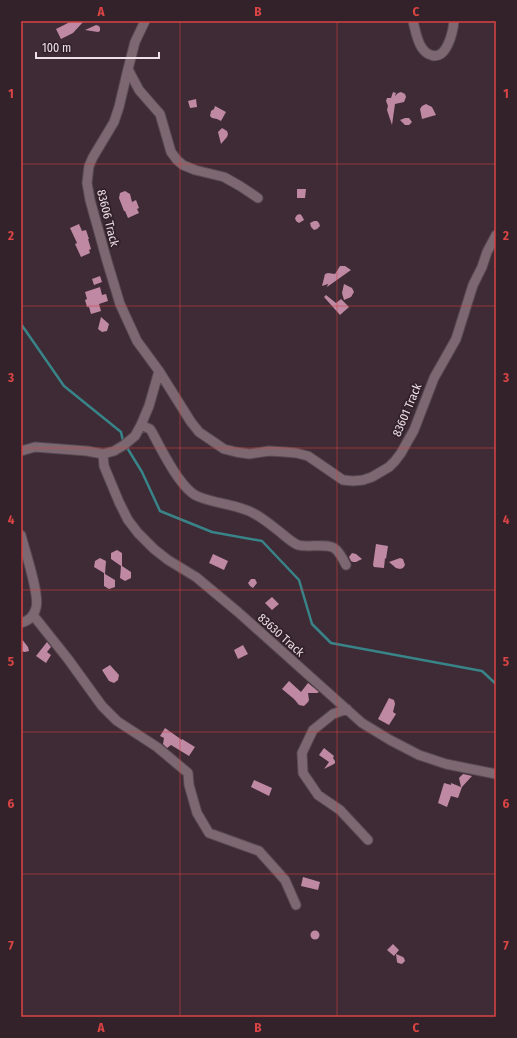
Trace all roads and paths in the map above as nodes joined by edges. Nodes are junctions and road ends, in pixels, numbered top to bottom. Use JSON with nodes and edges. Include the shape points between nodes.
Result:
{"nodes":[{"id":1,"x":145,"y":21,"type":"edge"},
{"id":2,"x":413,"y":21,"type":"edge"},
{"id":3,"x":454,"y":21,"type":"edge"},
{"id":4,"x":128,"y":69,"type":"junction"},
{"id":5,"x":258,"y":198,"type":"dead end"},
{"id":6,"x":496,"y":235,"type":"edge"},
{"id":7,"x":158,"y":371,"type":"junction"},
{"id":8,"x":141,"y":425,"type":"junction"},
{"id":9,"x":21,"y":451,"type":"edge"},
{"id":10,"x":103,"y":454,"type":"junction"},
{"id":11,"x":21,"y":536,"type":"edge"},
{"id":12,"x":346,"y":565,"type":"dead end"},
{"id":13,"x":33,"y":615,"type":"junction"},
{"id":14,"x":21,"y":623,"type":"edge"},
{"id":15,"x":347,"y":709,"type":"junction"},
{"id":16,"x":496,"y":774,"type":"edge"},
{"id":17,"x":368,"y":840,"type":"dead end"},
{"id":18,"x":296,"y":905,"type":"dead end"}],
"edges":[{"from":1,"to":4,"type":"street","name":"83606 Track","via":[[135,42]]},
{"from":2,"to":3,"type":"street","via":[[421,47],[426,53],[434,56],[443,52],[447,46]]},
{"from":4,"to":5,"type":"street","via":[[140,90],[160,114],[171,152],[177,160],[196,170],[224,177]]},
{"from":4,"to":7,"type":"street","name":"83606 Track","via":[[114,122],[93,157],[88,182],[90,200],[120,304],[137,341]]},
{"from":6,"to":7,"type":"street","name":"83601 Track","via":[[473,285],[456,339],[434,378],[414,430],[395,461],[372,477],[363,480],[343,480],[308,456],[296,453],[269,451],[249,454],[224,449],[199,432]]},
{"from":7,"to":8,"type":"street"},
{"from":8,"to":10,"type":"street","via":[[124,445]]},
{"from":8,"to":12,"type":"street","via":[[152,432],[178,478],[196,496],[264,518],[297,544],[335,548]]},
{"from":9,"to":10,"type":"street","via":[[35,447]]},
{"from":10,"to":15,"type":"street","name":"83630 Track","via":[[104,466],[118,502],[138,534],[168,560],[196,577],[238,612]]},
{"from":11,"to":13,"type":"street","via":[[35,586],[37,604]]},
{"from":13,"to":14,"type":"street"},
{"from":13,"to":18,"type":"street","via":[[102,706],[117,721],[157,747],[188,773],[197,813],[209,833],[259,851],[285,880]]},
{"from":15,"to":16,"type":"street","name":"83630 Track","via":[[362,723],[419,755],[446,764]]},
{"from":15,"to":17,"type":"street","via":[[333,714],[313,730],[302,753],[303,773],[318,795],[340,810]]}]}
